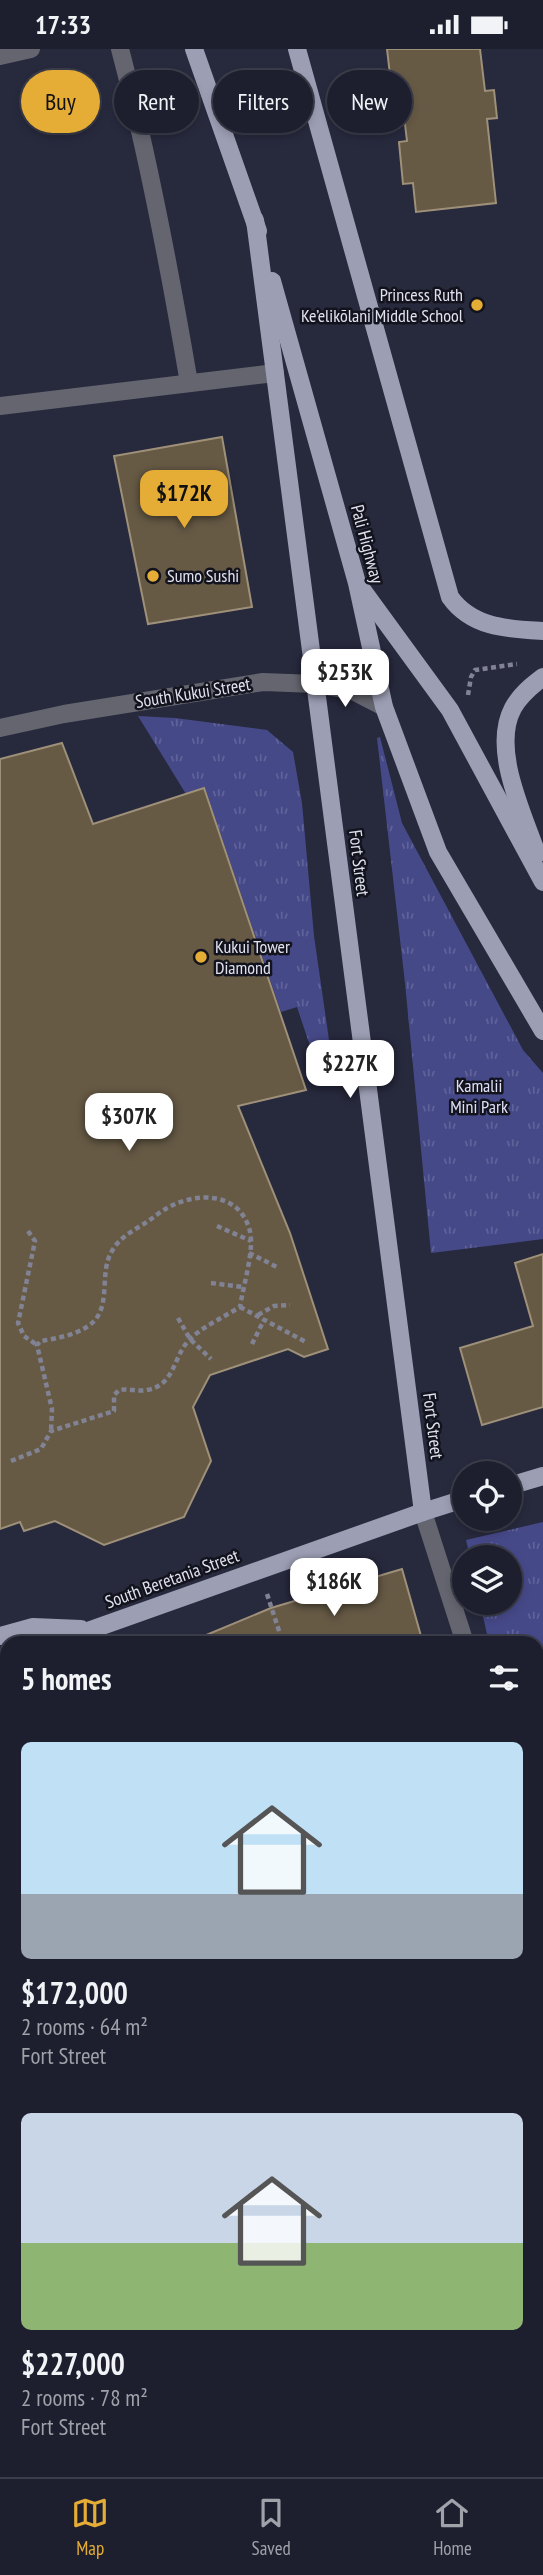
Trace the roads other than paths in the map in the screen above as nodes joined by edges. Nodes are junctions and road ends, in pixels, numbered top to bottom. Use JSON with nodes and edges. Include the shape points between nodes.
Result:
{"nodes":[{"id":1,"x":31,"y":49,"type":"edge"},
{"id":2,"x":120,"y":49,"type":"edge"},
{"id":3,"x":194,"y":49,"type":"edge"},
{"id":4,"x":297,"y":49,"type":"edge"},
{"id":5,"x":0,"y":57,"type":"edge"},
{"id":6,"x":255,"y":221,"type":"junction"},
{"id":7,"x":275,"y":373,"type":"junction"},
{"id":8,"x":189,"y":383,"type":"junction"},
{"id":9,"x":0,"y":406,"type":"edge"},
{"id":10,"x":357,"y":583,"type":"junction"},
{"id":11,"x":543,"y":631,"type":"edge"},
{"id":12,"x":543,"y":677,"type":"edge"},
{"id":13,"x":314,"y":684,"type":"junction"},
{"id":14,"x":384,"y":707,"type":"junction"},
{"id":15,"x":0,"y":728,"type":"edge"},
{"id":16,"x":543,"y":870,"type":"edge"},
{"id":17,"x":543,"y":882,"type":"edge"},
{"id":18,"x":543,"y":1031,"type":"edge"},
{"id":19,"x":543,"y":1476,"type":"edge"},
{"id":20,"x":522,"y":1482,"type":"edge"},
{"id":21,"x":452,"y":1503,"type":"edge"},
{"id":22,"x":423,"y":1511,"type":"junction"},
{"id":23,"x":0,"y":1636,"type":"edge"},
{"id":24,"x":91,"y":1636,"type":"edge"},
{"id":25,"x":99,"y":1636,"type":"edge"},
{"id":26,"x":462,"y":1636,"type":"edge"}],
"edges":[{"from":1,"to":5,"type":"street"},
{"from":2,"to":8,"type":"street","via":[[155,195]]},
{"from":3,"to":6,"type":"main road","name":"Pali Highway"},
{"from":4,"to":11,"type":"main road","via":[[450,597],[479,621],[506,629]]},
{"from":6,"to":7,"type":"main road","name":"Fort Street"},
{"from":6,"to":10,"type":"main road","name":"Pali Highway"},
{"from":7,"to":8,"type":"street"},
{"from":7,"to":13,"type":"main road","name":"Fort Street"},
{"from":8,"to":9,"type":"street"},
{"from":10,"to":14,"type":"main road","name":"Pali Highway"},
{"from":10,"to":17,"type":"main road","via":[[450,710]]},
{"from":12,"to":16,"type":"main road","via":[[513,706],[505,741],[512,781]]},
{"from":13,"to":14,"type":"street","name":"South Kukui Street","via":[[351,690]]},
{"from":13,"to":15,"type":"street","name":"South Kukui Street","via":[[264,682]]},
{"from":13,"to":22,"type":"main road","name":"Fort Street"},
{"from":14,"to":18,"type":"main road","name":"Pali Highway","via":[[438,852]]},
{"from":19,"to":20,"type":"main road"},
{"from":21,"to":22,"type":"main road","name":"South Beretania Street"},
{"from":22,"to":25,"type":"main road","name":"South Beretania Street","via":[[260,1570]]},
{"from":22,"to":26,"type":"street"},
{"from":23,"to":24,"type":"main road","via":[[33,1627]]}]}
